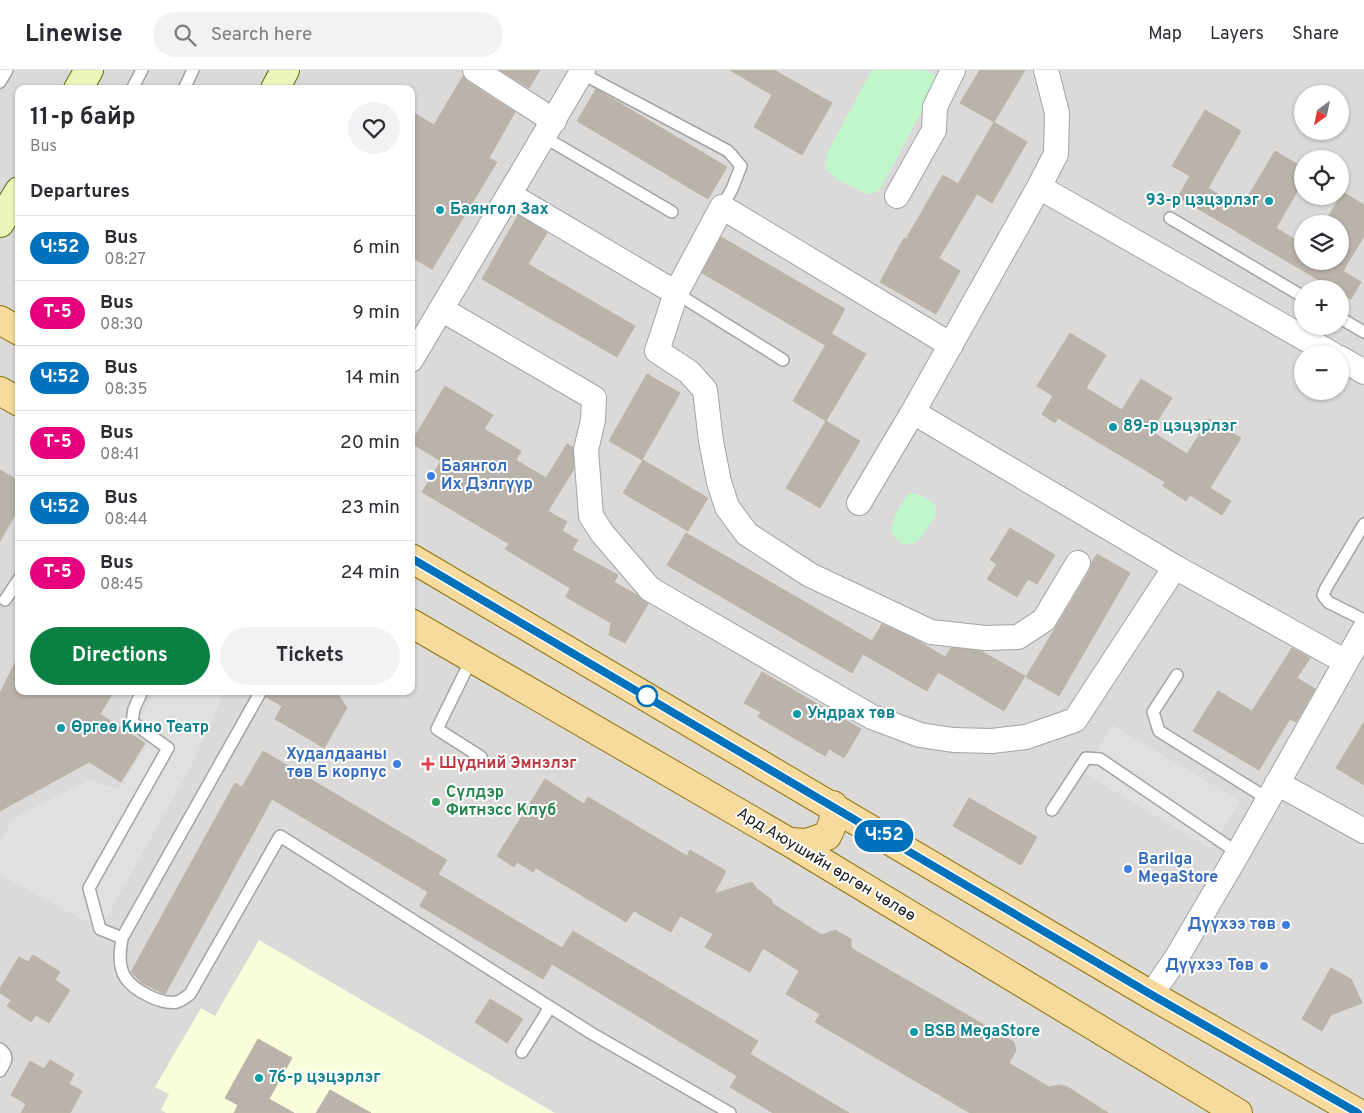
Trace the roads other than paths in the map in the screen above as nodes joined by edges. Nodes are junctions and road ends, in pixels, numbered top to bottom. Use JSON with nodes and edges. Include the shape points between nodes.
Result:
{"nodes":[{"id":1,"x":7,"y":70,"type":"edge"},
{"id":2,"x":89,"y":70,"type":"edge"},
{"id":3,"x":142,"y":70,"type":"edge"},
{"id":4,"x":193,"y":70,"type":"edge"},
{"id":5,"x":286,"y":70,"type":"edge"},
{"id":6,"x":475,"y":70,"type":"edge"},
{"id":7,"x":953,"y":70,"type":"edge"},
{"id":8,"x":1046,"y":70,"type":"edge"},
{"id":9,"x":582,"y":72,"type":"edge"},
{"id":10,"x":0,"y":82,"type":"edge"},
{"id":11,"x":80,"y":85,"type":"edge"},
{"id":12,"x":134,"y":85,"type":"edge"},
{"id":13,"x":186,"y":85,"type":"edge"},
{"id":14,"x":277,"y":85,"type":"edge"},
{"id":15,"x":549,"y":129,"type":"junction"},
{"id":16,"x":1040,"y":187,"type":"junction"},
{"id":17,"x":510,"y":195,"type":"junction"},
{"id":18,"x":897,"y":196,"type":"dead end"},
{"id":19,"x":15,"y":198,"type":"edge"},
{"id":20,"x":722,"y":207,"type":"junction"},
{"id":21,"x":672,"y":212,"type":"dead end"},
{"id":22,"x":1170,"y":218,"type":"dead end"},
{"id":23,"x":0,"y":223,"type":"edge"},
{"id":24,"x":1294,"y":291,"type":"edge"},
{"id":25,"x":676,"y":293,"type":"junction"},
{"id":26,"x":441,"y":309,"type":"junction"},
{"id":27,"x":0,"y":320,"type":"edge"},
{"id":28,"x":1349,"y":323,"type":"edge"},
{"id":29,"x":15,"y":329,"type":"edge"},
{"id":30,"x":1364,"y":332,"type":"edge"},
{"id":31,"x":950,"y":345,"type":"junction"},
{"id":32,"x":1316,"y":345,"type":"edge"},
{"id":33,"x":415,"y":353,"type":"edge"},
{"id":34,"x":783,"y":360,"type":"dead end"},
{"id":35,"x":1349,"y":363,"type":"edge"},
{"id":36,"x":1364,"y":372,"type":"edge"},
{"id":37,"x":913,"y":412,"type":"junction"},
{"id":38,"x":859,"y":503,"type":"dead end"},
{"id":39,"x":1364,"y":524,"type":"edge"},
{"id":40,"x":415,"y":560,"type":"edge"},
{"id":41,"x":1078,"y":563,"type":"dead end"},
{"id":42,"x":1175,"y":567,"type":"junction"},
{"id":43,"x":15,"y":585,"type":"edge"},
{"id":44,"x":6,"y":600,"type":"dead end"},
{"id":45,"x":1364,"y":620,"type":"edge"},
{"id":46,"x":415,"y":625,"type":"edge"},
{"id":47,"x":1364,"y":630,"type":"edge"},
{"id":48,"x":472,"y":658,"type":"junction"},
{"id":49,"x":1346,"y":662,"type":"junction"},
{"id":50,"x":1177,"y":675,"type":"dead end"},
{"id":51,"x":140,"y":695,"type":"edge"},
{"id":52,"x":259,"y":695,"type":"edge"},
{"id":53,"x":481,"y":757,"type":"dead end"},
{"id":54,"x":1273,"y":791,"type":"junction"},
{"id":55,"x":832,"y":805,"type":"junction"},
{"id":56,"x":1052,"y":810,"type":"dead end"},
{"id":57,"x":1364,"y":831,"type":"edge"},
{"id":58,"x":789,"y":842,"type":"junction"},
{"id":59,"x":1238,"y":853,"type":"junction"},
{"id":60,"x":122,"y":938,"type":"junction"},
{"id":61,"x":1152,"y":995,"type":"junction"},
{"id":62,"x":550,"y":1007,"type":"junction"},
{"id":63,"x":0,"y":1049,"type":"edge"},
{"id":64,"x":522,"y":1052,"type":"dead end"},
{"id":65,"x":0,"y":1071,"type":"edge"},
{"id":66,"x":730,"y":1113,"type":"edge"},
{"id":67,"x":1238,"y":1113,"type":"edge"},
{"id":68,"x":1358,"y":1113,"type":"edge"}],
"edges":[{"from":1,"to":10,"type":"lane"},
{"from":2,"to":11,"type":"main road"},
{"from":3,"to":12,"type":"lane"},
{"from":4,"to":13,"type":"lane"},
{"from":5,"to":14,"type":"main road"},
{"from":6,"to":15,"type":"street"},
{"from":7,"to":18,"type":"street","via":[[935,108],[934,130]]},
{"from":8,"to":16,"type":"street","via":[[1057,113],[1056,154]]},
{"from":9,"to":15,"type":"street"},
{"from":9,"to":20,"type":"lane","via":[[728,151],[740,166]]},
{"from":15,"to":17,"type":"street"},
{"from":15,"to":21,"type":"lane"},
{"from":16,"to":31,"type":"street"},
{"from":16,"to":32,"type":"street"},
{"from":17,"to":25,"type":"street"},
{"from":17,"to":26,"type":"street"},
{"from":19,"to":23,"type":"main road"},
{"from":20,"to":25,"type":"street"},
{"from":20,"to":31,"type":"street"},
{"from":22,"to":24,"type":"lane"},
{"from":25,"to":34,"type":"lane"},
{"from":25,"to":41,"type":"street","via":[[657,351],[689,372],[705,390],[719,482],[727,507],[746,534],[810,575],[931,632],[985,638],[1018,637],[1044,620]]},
{"from":26,"to":33,"type":"street"},
{"from":26,"to":42,"type":"street","via":[[594,398],[586,450],[591,516],[650,589],[872,717],[920,735],[992,741],[1026,737],[1075,720]]},
{"from":27,"to":29,"type":"main road"},
{"from":28,"to":30,"type":"lane"},
{"from":31,"to":37,"type":"street"},
{"from":35,"to":36,"type":"street"},
{"from":37,"to":38,"type":"street"},
{"from":37,"to":42,"type":"street"},
{"from":39,"to":45,"type":"lane","via":[[1323,595],[1328,602]]},
{"from":40,"to":55,"type":"main road"},
{"from":42,"to":49,"type":"street"},
{"from":43,"to":44,"type":"lane"},
{"from":46,"to":48,"type":"main road","name":"Ард Аюушийн өргөн чөлөө"},
{"from":47,"to":49,"type":"street"},
{"from":48,"to":53,"type":"lane","via":[[437,729]]},
{"from":48,"to":58,"type":"main road","name":"Ард Аюушийн өргөн чөлөө"},
{"from":49,"to":54,"type":"street"},
{"from":50,"to":54,"type":"lane","via":[[1154,712],[1159,731]]},
{"from":51,"to":60,"type":"lane","via":[[132,722],[168,748],[89,888],[100,929]]},
{"from":52,"to":60,"type":"lane"},
{"from":54,"to":57,"type":"street"},
{"from":54,"to":59,"type":"street"},
{"from":55,"to":58,"type":"main road","via":[[835,816],[827,836],[807,843]]},
{"from":55,"to":61,"type":"main road"},
{"from":56,"to":59,"type":"lane","via":[[1086,758],[1100,759]]},
{"from":58,"to":67,"type":"main road","name":"Ард Аюушийн өргөн чөлөө","via":[[1210,1102]]},
{"from":59,"to":61,"type":"street"},
{"from":60,"to":62,"type":"lane","via":[[119,959],[125,978],[143,994],[163,1002],[178,1002],[190,994],[280,836]]},
{"from":61,"to":68,"type":"main road"},
{"from":62,"to":64,"type":"lane"},
{"from":62,"to":66,"type":"lane"},
{"from":63,"to":65,"type":"lane","via":[[6,1060]]}]}
